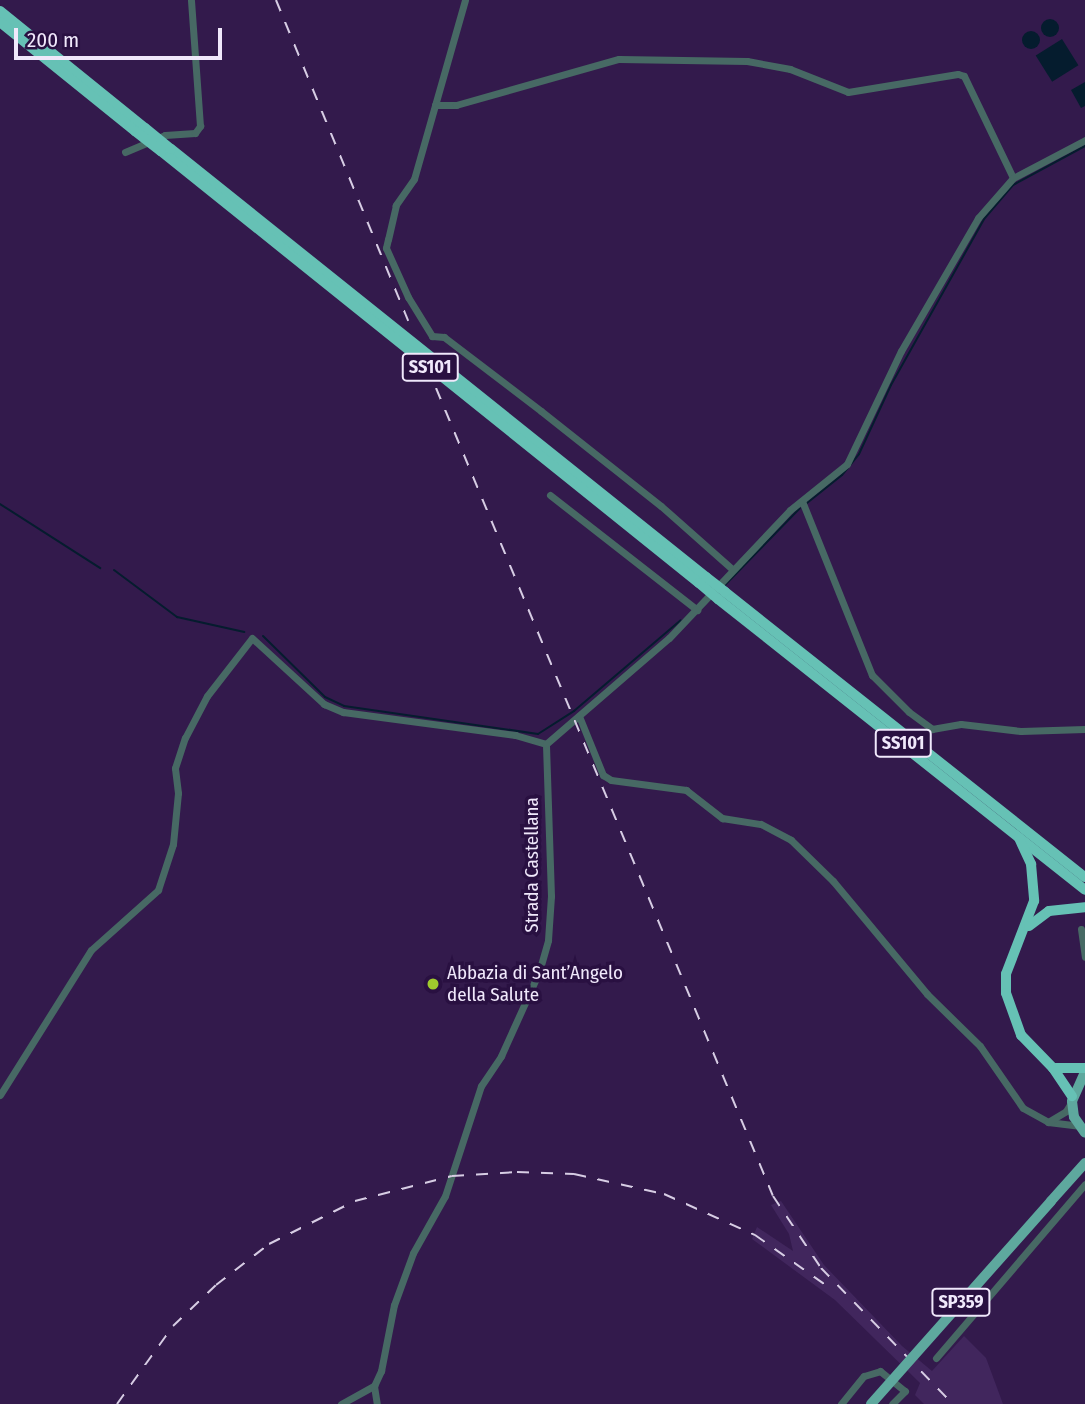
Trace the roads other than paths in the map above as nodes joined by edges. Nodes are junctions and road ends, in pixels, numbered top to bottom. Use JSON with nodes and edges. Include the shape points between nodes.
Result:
{"nodes":[{"id":1,"x":191,"y":0,"type":"edge"},
{"id":2,"x":465,"y":0,"type":"edge"},
{"id":3,"x":0,"y":11,"type":"edge"},
{"id":4,"x":0,"y":22,"type":"edge"},
{"id":5,"x":435,"y":105,"type":"junction"},
{"id":6,"x":140,"y":129,"type":"junction"},
{"id":7,"x":1085,"y":141,"type":"edge"},
{"id":8,"x":125,"y":152,"type":"dead end"},
{"id":9,"x":1013,"y":178,"type":"junction"},
{"id":10,"x":550,"y":495,"type":"dead end"},
{"id":11,"x":802,"y":501,"type":"junction"},
{"id":12,"x":733,"y":570,"type":"junction"},
{"id":13,"x":722,"y":596,"type":"junction"},
{"id":14,"x":697,"y":610,"type":"junction"},
{"id":15,"x":579,"y":716,"type":"junction"},
{"id":16,"x":1085,"y":729,"type":"edge"},
{"id":17,"x":546,"y":744,"type":"junction"},
{"id":18,"x":1016,"y":833,"type":"junction"},
{"id":19,"x":1085,"y":877,"type":"edge"},
{"id":20,"x":1085,"y":890,"type":"edge"},
{"id":21,"x":1085,"y":907,"type":"edge"},
{"id":22,"x":1081,"y":929,"type":"dead end"},
{"id":23,"x":1018,"y":939,"type":"junction"},
{"id":24,"x":1085,"y":957,"type":"edge"},
{"id":25,"x":1053,"y":1068,"type":"junction"},
{"id":26,"x":1085,"y":1070,"type":"edge"},
{"id":27,"x":0,"y":1095,"type":"edge"},
{"id":28,"x":1072,"y":1099,"type":"junction"},
{"id":29,"x":1048,"y":1122,"type":"junction"},
{"id":30,"x":1083,"y":1132,"type":"edge"},
{"id":31,"x":1085,"y":1154,"type":"edge"},
{"id":32,"x":1084,"y":1164,"type":"edge"},
{"id":33,"x":1085,"y":1185,"type":"edge"},
{"id":34,"x":936,"y":1358,"type":"dead end"},
{"id":35,"x":374,"y":1386,"type":"junction"},
{"id":36,"x":341,"y":1404,"type":"edge"},
{"id":37,"x":377,"y":1404,"type":"edge"},
{"id":38,"x":841,"y":1404,"type":"edge"},
{"id":39,"x":871,"y":1404,"type":"edge"},
{"id":40,"x":892,"y":1404,"type":"edge"}],
"edges":[{"from":1,"to":8,"type":"street","via":[[200,126],[195,133],[165,135]]},
{"from":2,"to":5,"type":"street"},
{"from":3,"to":6,"type":"highway","number":"SS101"},
{"from":4,"to":6,"type":"highway","number":"SS101"},
{"from":5,"to":9,"type":"street","via":[[456,105],[619,59],[747,61],[790,69],[848,92],[961,74]]},
{"from":5,"to":12,"type":"street","via":[[414,179],[396,205],[386,248],[424,328],[432,336],[444,337],[572,435]]},
{"from":6,"to":13,"type":"highway","number":"SS101","bridge":true},
{"from":7,"to":9,"type":"street"},
{"from":9,"to":11,"type":"street","via":[[960,246],[901,351],[848,464]]},
{"from":10,"to":14,"type":"street"},
{"from":11,"to":12,"type":"street"},
{"from":11,"to":16,"type":"street","via":[[872,675],[909,712],[932,729],[961,724],[1021,731]]},
{"from":12,"to":14,"type":"street"},
{"from":13,"to":18,"type":"highway","number":"SS101"},
{"from":13,"to":19,"type":"highway","number":"SS101"},
{"from":14,"to":15,"type":"street"},
{"from":15,"to":17,"type":"street"},
{"from":15,"to":29,"type":"street","via":[[603,775],[611,780],[686,790],[722,818],[761,824],[791,839],[833,881],[927,994],[980,1046],[1023,1108]]},
{"from":17,"to":27,"type":"street","via":[[515,735],[343,712],[324,704],[252,638],[207,696],[185,738],[176,768],[173,844],[158,890],[91,950]]},
{"from":17,"to":35,"type":"street","name":"Strada Castellana","via":[[548,940],[523,1010],[481,1086],[444,1196],[413,1253]]},
{"from":18,"to":20,"type":"highway","number":"SS101"},
{"from":18,"to":23,"type":"highway","via":[[1035,882],[1031,914]]},
{"from":21,"to":23,"type":"highway","via":[[1049,911]]},
{"from":22,"to":24,"type":"street"},
{"from":23,"to":25,"type":"highway","via":[[1006,974],[1012,1018],[1021,1035]]},
{"from":25,"to":26,"type":"highway"},
{"from":25,"to":28,"type":"highway"},
{"from":26,"to":28,"type":"main road"},
{"from":28,"to":29,"type":"street","via":[[1066,1111]]},
{"from":28,"to":30,"type":"main road"},
{"from":29,"to":30,"type":"street"},
{"from":31,"to":32,"type":"main road","number":"SP359"},
{"from":32,"to":39,"type":"main road","number":"SP359","bridge":true},
{"from":33,"to":34,"type":"street"},
{"from":35,"to":36,"type":"street"},
{"from":35,"to":37,"type":"street"},
{"from":38,"to":40,"type":"street","via":[[864,1376],[880,1371],[905,1391]]}]}
